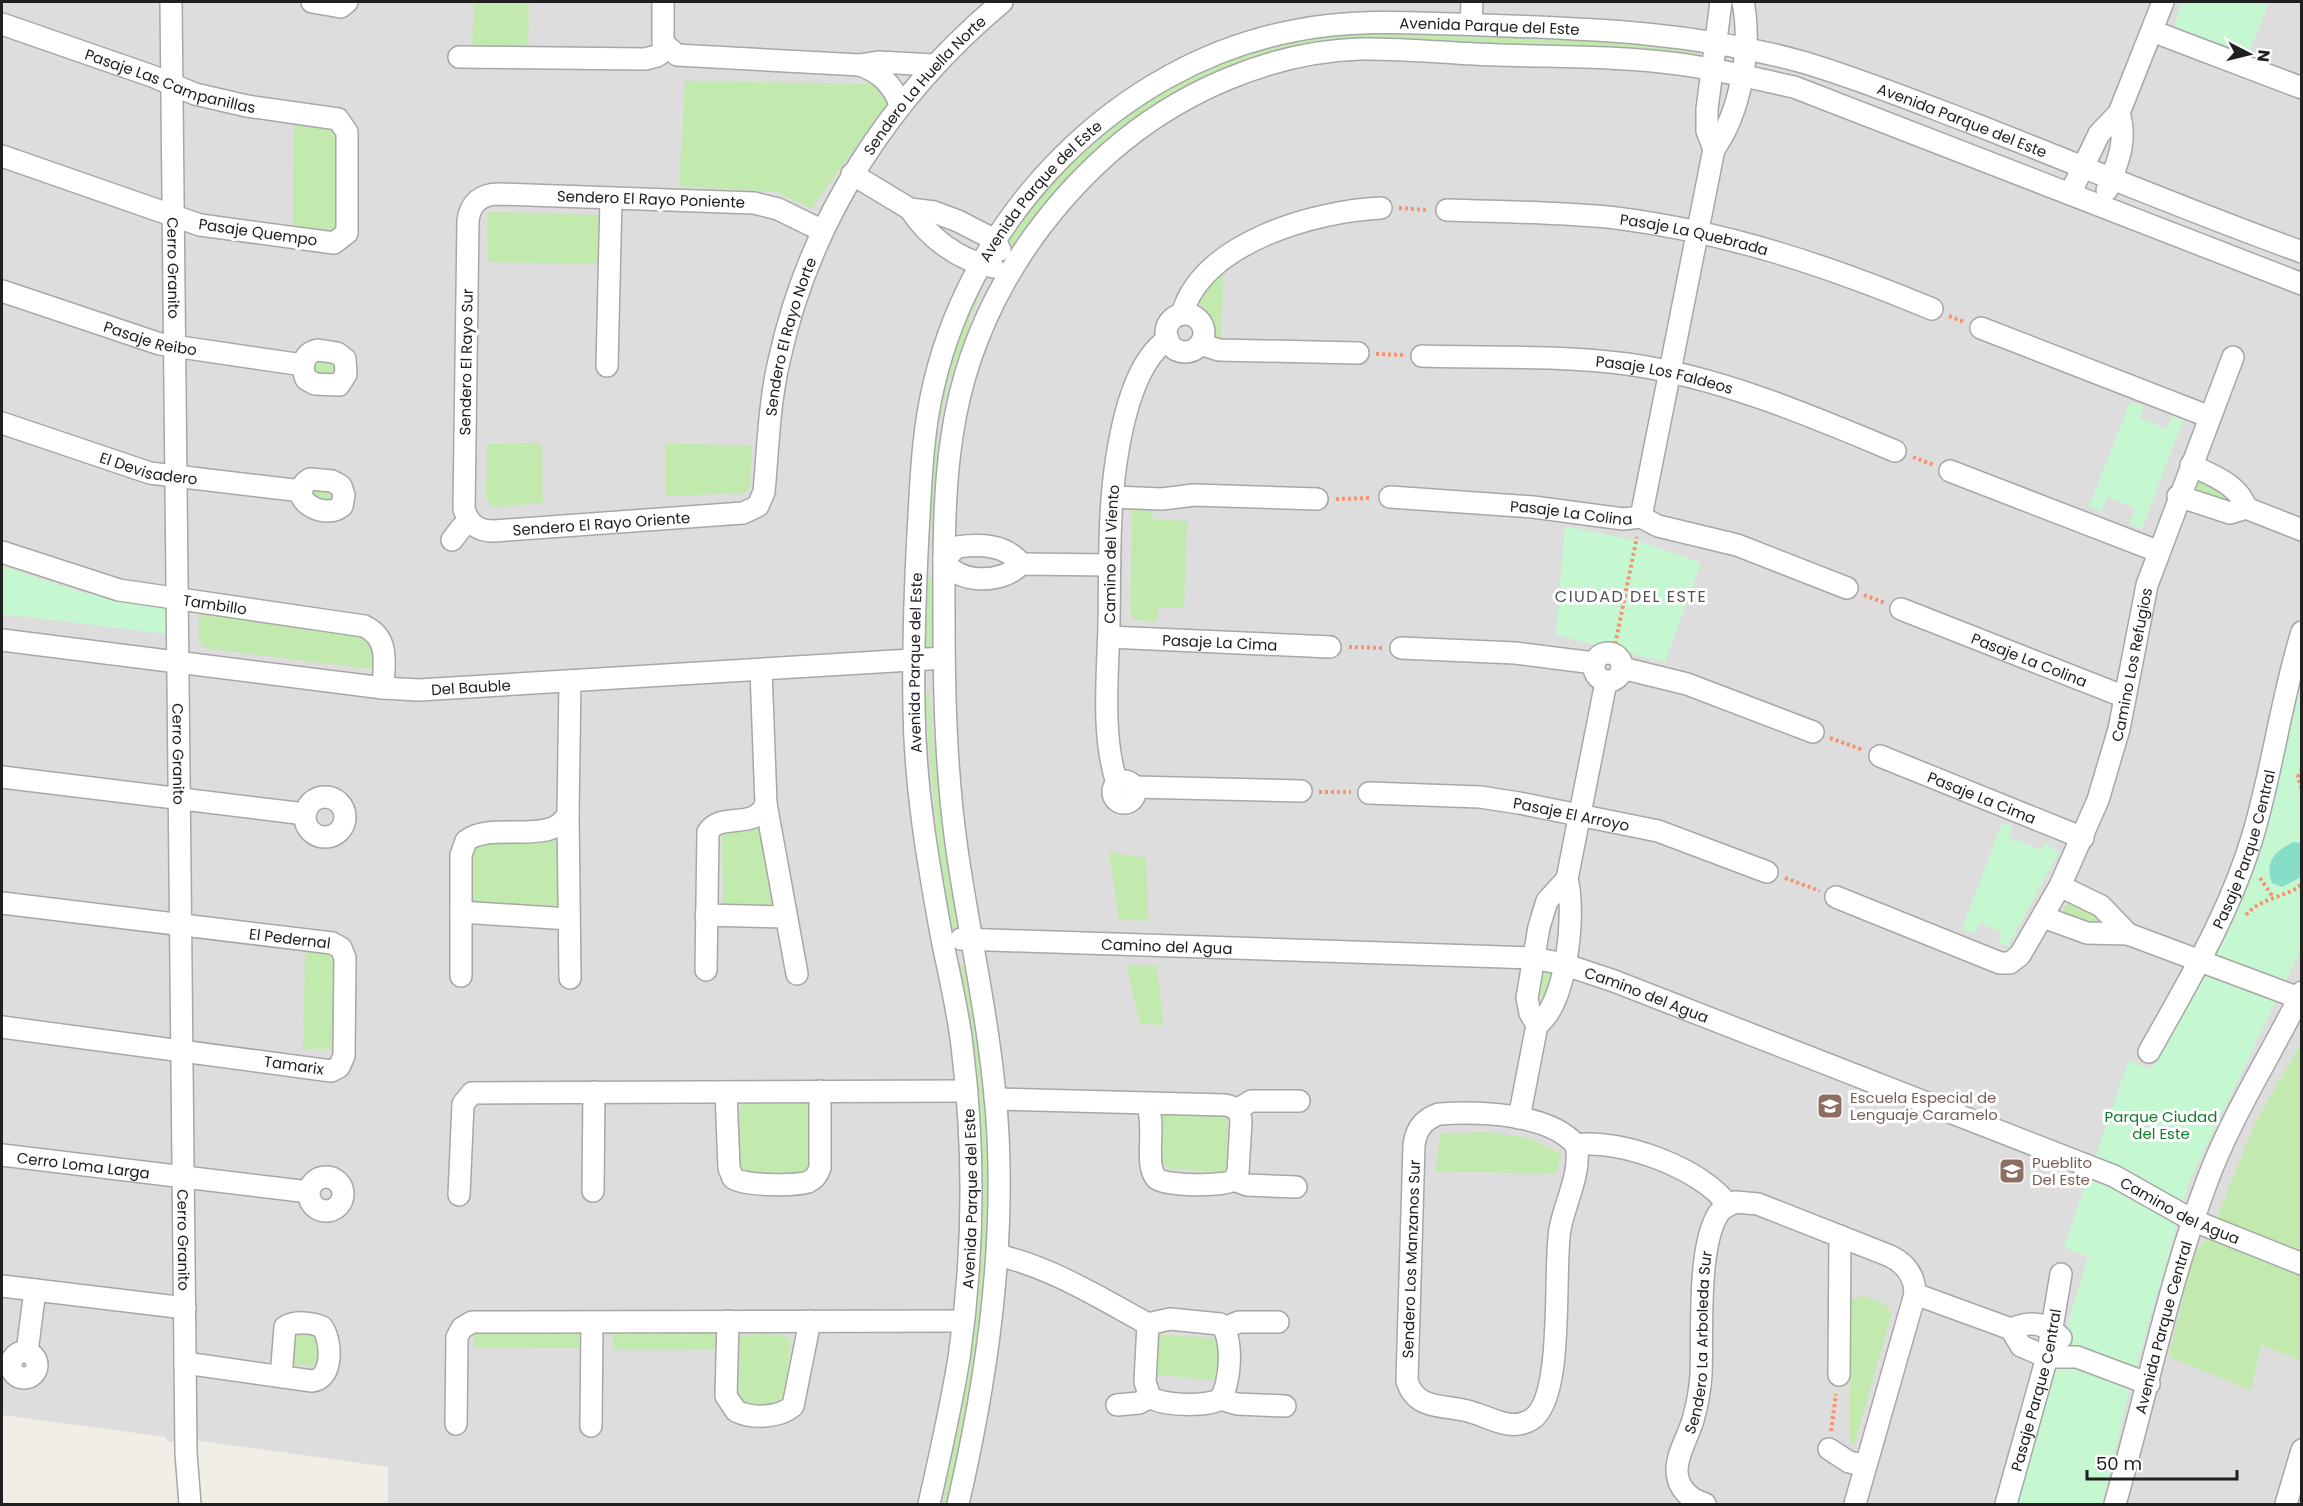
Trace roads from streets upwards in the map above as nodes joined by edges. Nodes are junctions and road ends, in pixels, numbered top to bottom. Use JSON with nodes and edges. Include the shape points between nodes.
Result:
{"nodes":[{"id":1,"x":171,"y":2,"type":"edge"},
{"id":2,"x":312,"y":2,"type":"edge"},
{"id":3,"x":347,"y":2,"type":"edge"},
{"id":4,"x":663,"y":2,"type":"edge"},
{"id":5,"x":1002,"y":2,"type":"edge"},
{"id":6,"x":1472,"y":2,"type":"edge"},
{"id":7,"x":1720,"y":2,"type":"edge"},
{"id":8,"x":1743,"y":2,"type":"edge"},
{"id":9,"x":2163,"y":2,"type":"edge"},
{"id":10,"x":2,"y":24,"type":"edge"},
{"id":11,"x":1471,"y":24,"type":"junction"},
{"id":12,"x":2152,"y":31,"type":"junction"},
{"id":13,"x":1716,"y":42,"type":"junction"},
{"id":14,"x":667,"y":48,"type":"junction"},
{"id":15,"x":1745,"y":48,"type":"junction"},
{"id":16,"x":459,"y":57,"type":"dead end"},
{"id":17,"x":860,"y":65,"type":"junction"},
{"id":18,"x":934,"y":65,"type":"junction"},
{"id":19,"x":1712,"y":69,"type":"junction"},
{"id":20,"x":1741,"y":75,"type":"junction"},
{"id":21,"x":172,"y":84,"type":"junction"},
{"id":22,"x":2301,"y":88,"type":"edge"},
{"id":23,"x":900,"y":104,"type":"junction"},
{"id":24,"x":2120,"y":113,"type":"junction"},
{"id":25,"x":1714,"y":149,"type":"junction"},
{"id":26,"x":2,"y":156,"type":"edge"},
{"id":27,"x":2083,"y":166,"type":"junction"},
{"id":28,"x":852,"y":174,"type":"junction"},
{"id":29,"x":2112,"y":177,"type":"junction"},
{"id":30,"x":2070,"y":194,"type":"junction"},
{"id":31,"x":611,"y":198,"type":"junction"},
{"id":32,"x":476,"y":202,"type":"joint"},
{"id":33,"x":2101,"y":206,"type":"junction"},
{"id":34,"x":1381,"y":208,"type":"road end"},
{"id":35,"x":910,"y":209,"type":"junction"},
{"id":36,"x":1447,"y":210,"type":"road end"},
{"id":37,"x":174,"y":216,"type":"junction"},
{"id":38,"x":823,"y":231,"type":"junction"},
{"id":39,"x":1697,"y":233,"type":"junction"},
{"id":40,"x":344,"y":238,"type":"joint"},
{"id":41,"x":994,"y":240,"type":"junction"},
{"id":42,"x":2301,"y":252,"type":"edge"},
{"id":43,"x":979,"y":264,"type":"junction"},
{"id":44,"x":1011,"y":270,"type":"junction"},
{"id":45,"x":2301,"y":284,"type":"edge"},
{"id":46,"x":2,"y":291,"type":"edge"},
{"id":47,"x":1932,"y":309,"type":"road end"},
{"id":48,"x":1182,"y":314,"type":"junction"},
{"id":49,"x":1981,"y":328,"type":"road end"},
{"id":50,"x":1168,"y":339,"type":"junction"},
{"id":51,"x":1200,"y":344,"type":"junction"},
{"id":52,"x":175,"y":347,"type":"junction"},
{"id":53,"x":1358,"y":353,"type":"road end"},
{"id":54,"x":1422,"y":356,"type":"road end"},
{"id":55,"x":2233,"y":357,"type":"dead end"},
{"id":56,"x":303,"y":365,"type":"dead end"},
{"id":57,"x":607,"y":366,"type":"dead end"},
{"id":58,"x":1669,"y":372,"type":"junction"},
{"id":59,"x":2210,"y":417,"type":"junction"},
{"id":60,"x":2,"y":423,"type":"edge"},
{"id":61,"x":1896,"y":451,"type":"road end"},
{"id":62,"x":2191,"y":465,"type":"junction"},
{"id":63,"x":1950,"y":471,"type":"road end"},
{"id":64,"x":176,"y":476,"type":"junction"},
{"id":65,"x":302,"y":491,"type":"dead end"},
{"id":66,"x":2178,"y":496,"type":"junction"},
{"id":67,"x":1113,"y":497,"type":"junction"},
{"id":68,"x":1390,"y":497,"type":"road end"},
{"id":69,"x":1317,"y":499,"type":"road end"},
{"id":70,"x":758,"y":506,"type":"joint"},
{"id":71,"x":2246,"y":508,"type":"junction"},
{"id":72,"x":1641,"y":517,"type":"junction"},
{"id":73,"x":470,"y":522,"type":"junction"},
{"id":74,"x":2301,"y":530,"type":"edge"},
{"id":75,"x":453,"y":540,"type":"dead end"},
{"id":76,"x":2157,"y":551,"type":"junction"},
{"id":77,"x":2,"y":552,"type":"edge"},
{"id":78,"x":917,"y":557,"type":"junction"},
{"id":79,"x":944,"y":559,"type":"junction"},
{"id":80,"x":1021,"y":564,"type":"junction"},
{"id":81,"x":1110,"y":565,"type":"junction"},
{"id":82,"x":1847,"y":588,"type":"road end"},
{"id":83,"x":177,"y":599,"type":"junction"},
{"id":84,"x":1901,"y":609,"type":"road end"},
{"id":85,"x":2301,"y":632,"type":"edge"},
{"id":86,"x":1109,"y":637,"type":"junction"},
{"id":87,"x":2,"y":640,"type":"edge"},
{"id":88,"x":1330,"y":647,"type":"road end"},
{"id":89,"x":1401,"y":648,"type":"road end"},
{"id":90,"x":944,"y":658,"type":"junction"},
{"id":91,"x":914,"y":660,"type":"junction"},
{"id":92,"x":177,"y":662,"type":"junction"},
{"id":93,"x":1610,"y":662,"type":"junction"},
{"id":94,"x":760,"y":670,"type":"junction"},
{"id":95,"x":570,"y":681,"type":"junction"},
{"id":96,"x":383,"y":688,"type":"junction"},
{"id":97,"x":2126,"y":697,"type":"junction"},
{"id":98,"x":1813,"y":732,"type":"road end"},
{"id":99,"x":1880,"y":756,"type":"road end"},
{"id":100,"x":2,"y":777,"type":"edge"},
{"id":101,"x":1301,"y":791,"type":"road end"},
{"id":102,"x":1369,"y":793,"type":"road end"},
{"id":103,"x":180,"y":799,"type":"junction"},
{"id":104,"x":766,"y":804,"type":"junction"},
{"id":105,"x":305,"y":814,"type":"dead end"},
{"id":106,"x":568,"y":814,"type":"junction"},
{"id":107,"x":1579,"y":815,"type":"junction"},
{"id":108,"x":2083,"y":838,"type":"junction"},
{"id":109,"x":1767,"y":872,"type":"road end"},
{"id":110,"x":1567,"y":879,"type":"junction"},
{"id":111,"x":2060,"y":886,"type":"junction"},
{"id":112,"x":1836,"y":897,"type":"road end"},
{"id":113,"x":2,"y":903,"type":"edge"},
{"id":114,"x":461,"y":912,"type":"junction"},
{"id":115,"x":706,"y":915,"type":"junction"},
{"id":116,"x":786,"y":917,"type":"junction"},
{"id":117,"x":2043,"y":917,"type":"junction"},
{"id":118,"x":569,"y":920,"type":"junction"},
{"id":119,"x":181,"y":925,"type":"junction"},
{"id":120,"x":2128,"y":934,"type":"junction"},
{"id":121,"x":942,"y":938,"type":"junction"},
{"id":122,"x":973,"y":940,"type":"junction"},
{"id":123,"x":1534,"y":958,"type":"junction"},
{"id":124,"x":2199,"y":962,"type":"junction"},
{"id":125,"x":1563,"y":964,"type":"junction"},
{"id":126,"x":706,"y":970,"type":"dead end"},
{"id":127,"x":797,"y":974,"type":"dead end"},
{"id":128,"x":461,"y":976,"type":"dead end"},
{"id":129,"x":570,"y":978,"type":"dead end"},
{"id":130,"x":2300,"y":995,"type":"edge"},
{"id":131,"x":345,"y":1002,"type":"joint"},
{"id":132,"x":1537,"y":1025,"type":"junction"},
{"id":133,"x":2,"y":1027,"type":"edge"},
{"id":134,"x":182,"y":1050,"type":"junction"},
{"id":135,"x":2149,"y":1053,"type":"dead end"},
{"id":136,"x":820,"y":1091,"type":"junction"},
{"id":137,"x":967,"y":1091,"type":"junction"},
{"id":138,"x":594,"y":1092,"type":"junction"},
{"id":139,"x":726,"y":1092,"type":"junction"},
{"id":140,"x":996,"y":1100,"type":"junction"},
{"id":141,"x":1299,"y":1101,"type":"dead end"},
{"id":142,"x":1147,"y":1104,"type":"junction"},
{"id":143,"x":1237,"y":1110,"type":"junction"},
{"id":144,"x":1519,"y":1118,"type":"junction"},
{"id":145,"x":1576,"y":1145,"type":"junction"},
{"id":146,"x":2,"y":1155,"type":"edge"},
{"id":147,"x":183,"y":1178,"type":"junction"},
{"id":148,"x":1234,"y":1180,"type":"junction"},
{"id":149,"x":1296,"y":1187,"type":"dead end"},
{"id":150,"x":593,"y":1191,"type":"dead end"},
{"id":151,"x":309,"y":1192,"type":"dead end"},
{"id":152,"x":459,"y":1195,"type":"dead end"},
{"id":153,"x":1728,"y":1205,"type":"junction"},
{"id":154,"x":2192,"y":1220,"type":"junction"},
{"id":155,"x":1840,"y":1236,"type":"junction"},
{"id":156,"x":997,"y":1256,"type":"junction"},
{"id":157,"x":2301,"y":1264,"type":"edge"},
{"id":158,"x":2061,"y":1274,"type":"dead end"},
{"id":159,"x":2,"y":1286,"type":"edge"},
{"id":160,"x":35,"y":1290,"type":"junction"},
{"id":161,"x":1915,"y":1294,"type":"junction"},
{"id":162,"x":185,"y":1308,"type":"junction"},
{"id":163,"x":728,"y":1321,"type":"junction"},
{"id":164,"x":810,"y":1321,"type":"junction"},
{"id":165,"x":963,"y":1321,"type":"junction"},
{"id":166,"x":592,"y":1322,"type":"junction"},
{"id":167,"x":1278,"y":1322,"type":"dead end"},
{"id":168,"x":1149,"y":1324,"type":"junction"},
{"id":169,"x":1224,"y":1328,"type":"junction"},
{"id":170,"x":2011,"y":1329,"type":"junction"},
{"id":171,"x":2053,"y":1329,"type":"junction"},
{"id":172,"x":27,"y":1352,"type":"dead end"},
{"id":173,"x":2047,"y":1357,"type":"junction"},
{"id":174,"x":2077,"y":1357,"type":"junction"},
{"id":175,"x":185,"y":1364,"type":"junction"},
{"id":176,"x":1839,"y":1375,"type":"road end"},
{"id":177,"x":281,"y":1377,"type":"dead end"},
{"id":178,"x":2149,"y":1384,"type":"junction"},
{"id":179,"x":1150,"y":1397,"type":"junction"},
{"id":180,"x":1220,"y":1399,"type":"junction"},
{"id":181,"x":1117,"y":1405,"type":"dead end"},
{"id":182,"x":1285,"y":1406,"type":"dead end"},
{"id":183,"x":456,"y":1424,"type":"dead end"},
{"id":184,"x":591,"y":1426,"type":"dead end"},
{"id":185,"x":1829,"y":1449,"type":"road end"},
{"id":186,"x":2301,"y":1451,"type":"edge"},
{"id":187,"x":1864,"y":1465,"type":"junction"},
{"id":188,"x":190,"y":1504,"type":"edge"},
{"id":189,"x":929,"y":1504,"type":"edge"},
{"id":190,"x":958,"y":1504,"type":"edge"},
{"id":191,"x":1705,"y":1504,"type":"edge"},
{"id":192,"x":1855,"y":1504,"type":"edge"},
{"id":193,"x":2006,"y":1504,"type":"edge"},
{"id":194,"x":2115,"y":1504,"type":"edge"},
{"id":195,"x":2286,"y":1504,"type":"edge"}],
"edges":[{"from":1,"to":21,"type":"street","name":"Cerro Granito"},
{"from":2,"to":3,"type":"street","via":[[341,7]]},
{"from":4,"to":14,"type":"street","via":[[661,30]]},
{"from":5,"to":18,"type":"street","name":"Sendero La Huella Norte"},
{"from":6,"to":11,"type":"street"},
{"from":7,"to":13,"type":"street"},
{"from":8,"to":15,"type":"street"},
{"from":9,"to":12,"type":"street"},
{"from":10,"to":21,"type":"street","name":"Pasaje Las Campanillas"},
{"from":11,"to":13,"type":"street","name":"Avenida Parque del Este","via":[[1619,29]]},
{"from":11,"to":41,"type":"street","name":"Avenida Parque del Este","via":[[1331,24],[1274,35],[1202,61],[1146,91],[1088,133],[1030,192]]},
{"from":12,"to":22,"type":"street"},
{"from":12,"to":24,"type":"street"},
{"from":13,"to":15,"type":"street","name":"Avenida Parque del Este"},
{"from":13,"to":19,"type":"street"},
{"from":14,"to":16,"type":"street","via":[[645,59]]},
{"from":14,"to":17,"type":"street","via":[[682,56]]},
{"from":15,"to":20,"type":"street"},
{"from":15,"to":27,"type":"street","name":"Avenida Parque del Este","via":[[1879,87]]},
{"from":17,"to":18,"type":"street"},
{"from":17,"to":23,"type":"street","via":[[888,81]]},
{"from":18,"to":23,"type":"street","name":"Sendero La Huella Norte"},
{"from":19,"to":20,"type":"street","name":"Avenida Parque del Este"},
{"from":19,"to":25,"type":"street","via":[[1707,131]]},
{"from":19,"to":44,"type":"street","name":"Avenida Parque del Este","via":[[1630,59],[1381,49],[1325,52],[1261,66],[1174,106],[1118,145],[1051,210]]},
{"from":20,"to":25,"type":"street","via":[[1735,111]]},
{"from":20,"to":30,"type":"street","name":"Avenida Parque del Este","via":[[1794,87]]},
{"from":21,"to":37,"type":"street","name":"Cerro Granito"},
{"from":21,"to":40,"type":"street","name":"Pasaje Las Campanillas","via":[[221,101],[333,117],[343,122],[347,132],[348,227]]},
{"from":23,"to":28,"type":"street","name":"Sendero La Huella Norte"},
{"from":24,"to":27,"type":"street","via":[[2099,134]]},
{"from":24,"to":29,"type":"street","via":[[2123,143]]},
{"from":25,"to":39,"type":"street"},
{"from":26,"to":37,"type":"street","name":"Pasaje Quempo"},
{"from":27,"to":29,"type":"street","name":"Avenida Parque del Este"},
{"from":27,"to":30,"type":"street"},
{"from":28,"to":35,"type":"street"},
{"from":28,"to":38,"type":"street","name":"Sendero El Rayo Norte"},
{"from":29,"to":33,"type":"street"},
{"from":29,"to":42,"type":"street","name":"Avenida Parque del Este"},
{"from":30,"to":33,"type":"street","name":"Avenida Parque del Este"},
{"from":31,"to":32,"type":"street","name":"Sendero El Rayo Poniente","via":[[499,194]]},
{"from":31,"to":38,"type":"street","name":"Sendero El Rayo Poniente","via":[[753,202],[778,209]]},
{"from":31,"to":57,"type":"street"},
{"from":32,"to":73,"type":"street","name":"Sendero El Rayo Sur","via":[[468,221],[464,510]]},
{"from":33,"to":45,"type":"street","name":"Avenida Parque del Este"},
{"from":34,"to":48,"type":"street","via":[[1313,218],[1265,235],[1204,277]]},
{"from":35,"to":41,"type":"street","via":[[946,215]]},
{"from":35,"to":43,"type":"street","via":[[932,236]]},
{"from":36,"to":39,"type":"street","name":"Pasaje La Quebrada","via":[[1613,218]]},
{"from":37,"to":40,"type":"street","name":"Pasaje Quempo","via":[[200,225],[317,241],[334,243]]},
{"from":37,"to":52,"type":"street","name":"Cerro Granito"},
{"from":38,"to":70,"type":"street","name":"Sendero El Rayo Norte","via":[[778,362],[764,492]]},
{"from":39,"to":47,"type":"street","name":"Pasaje La Quebrada","via":[[1800,258]]},
{"from":39,"to":58,"type":"street"},
{"from":41,"to":43,"type":"street","name":"Avenida Parque del Este"},
{"from":41,"to":44,"type":"street"},
{"from":43,"to":44,"type":"street"},
{"from":43,"to":78,"type":"street","name":"Avenida Parque del Este","via":[[954,319],[934,382],[923,452]]},
{"from":44,"to":79,"type":"street","name":"Avenida Parque del Este","via":[[980,332],[959,399],[948,468]]},
{"from":46,"to":52,"type":"street","name":"Pasaje Reibo"},
{"from":48,"to":50,"type":"street","via":[[1169,323]]},
{"from":48,"to":51,"type":"street","via":[[1194,316],[1201,323],[1204,334]]},
{"from":49,"to":59,"type":"street"},
{"from":50,"to":51,"type":"street","via":[[1174,348],[1185,351]]},
{"from":50,"to":67,"type":"street","name":"Camino del Viento","via":[[1147,363],[1130,401],[1118,448]]},
{"from":51,"to":53,"type":"street","via":[[1219,350]]},
{"from":52,"to":56,"type":"street","name":"Pasaje Reibo"},
{"from":52,"to":64,"type":"street","name":"Cerro Granito"},
{"from":54,"to":58,"type":"street","name":"Pasaje Los Faldeos","via":[[1589,361]]},
{"from":55,"to":59,"type":"street","name":"Camino Los Refugios"},
{"from":58,"to":61,"type":"street","name":"Pasaje Los Faldeos","via":[[1781,405]]},
{"from":58,"to":72,"type":"street"},
{"from":59,"to":62,"type":"street","name":"Camino Los Refugios"},
{"from":60,"to":64,"type":"street","name":"El Devisadero","via":[[138,470]]},
{"from":62,"to":66,"type":"street","name":"Camino Los Refugios"},
{"from":62,"to":71,"type":"street","via":[[2233,488]]},
{"from":63,"to":76,"type":"street"},
{"from":64,"to":65,"type":"street","name":"El Devisadero"},
{"from":64,"to":83,"type":"street","name":"Cerro Granito"},
{"from":66,"to":71,"type":"street","via":[[2230,513]]},
{"from":66,"to":76,"type":"street","name":"Camino Los Refugios"},
{"from":67,"to":69,"type":"street","via":[[1217,495]]},
{"from":67,"to":81,"type":"street","name":"Camino del Viento"},
{"from":68,"to":72,"type":"street","name":"Pasaje La Colina","via":[[1533,507],[1623,519]]},
{"from":70,"to":73,"type":"street","name":"Sendero El Rayo Oriente","via":[[744,513],[494,531],[481,530]]},
{"from":71,"to":74,"type":"street"},
{"from":72,"to":82,"type":"street","name":"Pasaje La Colina","via":[[1658,526],[1737,545]]},
{"from":73,"to":75,"type":"street"},
{"from":76,"to":97,"type":"street","name":"Camino Los Refugios","via":[[2142,602]]},
{"from":77,"to":83,"type":"street","name":"Tambillo","via":[[102,586]]},
{"from":78,"to":79,"type":"street"},
{"from":78,"to":91,"type":"street","name":"Avenida Parque del Este"},
{"from":79,"to":80,"type":"street","via":[[957,548],[996,547],[1009,552]]},
{"from":79,"to":80,"type":"street","via":[[952,571],[965,577],[1004,577]]},
{"from":79,"to":90,"type":"street","name":"Avenida Parque del Este"},
{"from":80,"to":81,"type":"street"},
{"from":81,"to":86,"type":"street","name":"Camino del Viento"},
{"from":83,"to":92,"type":"street","name":"Cerro Granito"},
{"from":83,"to":96,"type":"street","name":"Tambillo","via":[[364,626],[382,642]]},
{"from":84,"to":97,"type":"street","name":"Pasaje La Colina"},
{"from":85,"to":124,"type":"street","name":"Pasaje Parque Central","via":[[2253,836]]},
{"from":86,"to":88,"type":"street","name":"Pasaje La Cima"},
{"from":86,"to":101,"type":"street","name":"Camino del Viento","via":[[1110,747],[1126,785]]},
{"from":87,"to":92,"type":"street","name":"Del Bauble"},
{"from":89,"to":93,"type":"street"},
{"from":90,"to":91,"type":"street","name":"Del Bauble"},
{"from":90,"to":122,"type":"street","name":"Avenida Parque del Este","via":[[951,802]]},
{"from":91,"to":94,"type":"street","name":"Del Bauble"},
{"from":91,"to":121,"type":"street","name":"Avenida Parque del Este","via":[[920,797]]},
{"from":92,"to":96,"type":"street","name":"Del Bauble"},
{"from":92,"to":103,"type":"street","name":"Cerro Granito"},
{"from":93,"to":98,"type":"street","via":[[1687,684]]},
{"from":93,"to":107,"type":"street","via":[[1595,673],[1606,682]]},
{"from":94,"to":95,"type":"street","name":"Del Bauble"},
{"from":94,"to":104,"type":"street"},
{"from":95,"to":96,"type":"street","name":"Del Bauble","via":[[444,689]]},
{"from":95,"to":106,"type":"street"},
{"from":97,"to":108,"type":"street","name":"Camino Los Refugios","via":[[2111,761]]},
{"from":99,"to":108,"type":"street","name":"Pasaje La Cima"},
{"from":100,"to":103,"type":"street"},
{"from":102,"to":107,"type":"street","name":"Pasaje El Arroyo","via":[[1501,799]]},
{"from":103,"to":105,"type":"street"},
{"from":103,"to":119,"type":"street","name":"Cerro Granito"},
{"from":104,"to":115,"type":"street","via":[[752,819],[716,824],[708,832]]},
{"from":104,"to":116,"type":"street"},
{"from":106,"to":114,"type":"street","via":[[553,829],[479,834],[466,841],[461,855]]},
{"from":106,"to":118,"type":"street"},
{"from":107,"to":109,"type":"street","name":"Pasaje El Arroyo","via":[[1679,837]]},
{"from":107,"to":110,"type":"street"},
{"from":108,"to":111,"type":"street","name":"Camino Los Refugios"},
{"from":110,"to":123,"type":"street","via":[[1547,901]]},
{"from":110,"to":125,"type":"street","via":[[1572,913]]},
{"from":111,"to":117,"type":"street","name":"Camino Los Refugios"},
{"from":111,"to":120,"type":"street","via":[[2101,906]]},
{"from":112,"to":117,"type":"street","name":"Camino Los Refugios","via":[[1995,962],[2010,963],[2020,955]]},
{"from":113,"to":119,"type":"street","name":"El Pedernal"},
{"from":114,"to":118,"type":"street"},
{"from":114,"to":128,"type":"street"},
{"from":115,"to":116,"type":"street"},
{"from":115,"to":126,"type":"street"},
{"from":116,"to":127,"type":"street"},
{"from":117,"to":120,"type":"street","via":[[2087,933]]},
{"from":118,"to":129,"type":"street"},
{"from":119,"to":131,"type":"street","name":"El Pedernal","via":[[332,943],[341,948],[345,957]]},
{"from":119,"to":134,"type":"street","name":"Cerro Granito"},
{"from":120,"to":124,"type":"street"},
{"from":121,"to":122,"type":"street","name":"Camino del Agua"},
{"from":121,"to":137,"type":"street","name":"Avenida Parque del Este","via":[[962,1040]]},
{"from":122,"to":123,"type":"street","name":"Camino del Agua"},
{"from":122,"to":140,"type":"street","name":"Avenida Parque del Este"},
{"from":123,"to":125,"type":"street","name":"Camino del Agua"},
{"from":123,"to":132,"type":"street","via":[[1527,998]]},
{"from":124,"to":130,"type":"street"},
{"from":124,"to":135,"type":"street","name":"Pasaje Parque Central"},
{"from":125,"to":132,"type":"street","via":[[1552,1009]]},
{"from":125,"to":154,"type":"street","name":"Camino del Agua","via":[[2114,1176]]},
{"from":130,"to":154,"type":"street","name":"Avenida Parque Central","via":[[2235,1115]]},
{"from":131,"to":134,"type":"street","name":"Tamarix","via":[[344,1056],[335,1070]]},
{"from":132,"to":144,"type":"street"},
{"from":133,"to":134,"type":"street"},
{"from":134,"to":147,"type":"street","name":"Cerro Granito"},
{"from":136,"to":137,"type":"street"},
{"from":136,"to":139,"type":"street"},
{"from":136,"to":139,"type":"street","via":[[820,1168],[815,1177],[806,1182],[746,1183],[733,1178],[729,1168]]},
{"from":137,"to":165,"type":"street","name":"Avenida Parque del Este","via":[[972,1194]]},
{"from":138,"to":139,"type":"street"},
{"from":138,"to":150,"type":"street"},
{"from":138,"to":152,"type":"street","via":[[477,1092],[468,1096],[463,1104]]},
{"from":140,"to":142,"type":"street"},
{"from":140,"to":156,"type":"street","name":"Avenida Parque del Este"},
{"from":141,"to":143,"type":"street","via":[[1251,1101]]},
{"from":142,"to":143,"type":"street","via":[[1225,1105]]},
{"from":142,"to":148,"type":"street","via":[[1153,1126],[1150,1167],[1157,1179],[1167,1183],[1220,1184]]},
{"from":143,"to":148,"type":"street","via":[[1241,1121],[1238,1172]]},
{"from":144,"to":145,"type":"street","via":[[1561,1132]]},
{"from":144,"to":145,"type":"street","name":"Sendero Los Manzanos Sur","via":[[1448,1113],[1431,1117],[1418,1128],[1414,1145],[1407,1373],[1410,1389],[1428,1405],[1468,1411],[1505,1424],[1520,1424],[1533,1418],[1545,1404],[1552,1377],[1558,1244],[1578,1159]]},
{"from":145,"to":153,"type":"street","via":[[1618,1145],[1651,1158],[1703,1179]]},
{"from":146,"to":147,"type":"street","name":"Cerro Loma Larga"},
{"from":147,"to":151,"type":"street","name":"Cerro Loma Larga"},
{"from":147,"to":162,"type":"street","name":"Cerro Granito"},
{"from":148,"to":149,"type":"street","via":[[1247,1185]]},
{"from":153,"to":155,"type":"street","via":[[1750,1201]]},
{"from":153,"to":191,"type":"street","name":"Sendero La Arboleda Sur","via":[[1712,1222],[1707,1249],[1701,1379],[1693,1421],[1677,1464],[1679,1483],[1689,1497]]},
{"from":154,"to":157,"type":"street","name":"Camino del Agua"},
{"from":154,"to":178,"type":"street","name":"Avenida Parque Central"},
{"from":155,"to":161,"type":"street","via":[[1898,1260],[1910,1273]]},
{"from":155,"to":176,"type":"street"},
{"from":156,"to":168,"type":"street","via":[[1052,1274]]},
{"from":156,"to":190,"type":"street","name":"Avenida Parque del Este","via":[[982,1390]]},
{"from":158,"to":171,"type":"street","name":"Pasaje Parque Central"},
{"from":159,"to":160,"type":"street"},
{"from":160,"to":162,"type":"street"},
{"from":160,"to":172,"type":"street"},
{"from":161,"to":170,"type":"street"},
{"from":161,"to":187,"type":"street"},
{"from":162,"to":175,"type":"street","name":"Cerro Granito"},
{"from":163,"to":164,"type":"street"},
{"from":163,"to":164,"type":"street","via":[[726,1396],[736,1411],[756,1416],[782,1413],[793,1406]]},
{"from":163,"to":166,"type":"street"},
{"from":164,"to":165,"type":"street"},
{"from":165,"to":189,"type":"street","name":"Avenida Parque del Este"},
{"from":166,"to":183,"type":"street","via":[[467,1324],[457,1341]]},
{"from":166,"to":184,"type":"street"},
{"from":167,"to":169,"type":"street","via":[[1239,1322]]},
{"from":168,"to":169,"type":"street","via":[[1176,1319],[1215,1322]]},
{"from":168,"to":179,"type":"street","via":[[1145,1382]]},
{"from":169,"to":180,"type":"street","via":[[1230,1342],[1226,1386]]},
{"from":170,"to":171,"type":"street","via":[[2027,1322]]},
{"from":170,"to":173,"type":"street","via":[[2021,1346]]},
{"from":171,"to":173,"type":"street","name":"Pasaje Parque Central"},
{"from":171,"to":174,"type":"street"},
{"from":173,"to":174,"type":"street"},
{"from":173,"to":193,"type":"street","name":"Pasaje Parque Central"},
{"from":174,"to":178,"type":"street"},
{"from":175,"to":177,"type":"street"},
{"from":175,"to":188,"type":"street","name":"Cerro Granito"},
{"from":178,"to":194,"type":"street","name":"Avenida Parque Central"},
{"from":179,"to":180,"type":"street","via":[[1162,1402],[1205,1404]]},
{"from":179,"to":181,"type":"street","via":[[1139,1403]]},
{"from":180,"to":182,"type":"street","via":[[1237,1404]]},
{"from":185,"to":187,"type":"street","via":[[1849,1462]]},
{"from":186,"to":195,"type":"street"},
{"from":187,"to":192,"type":"street"}]}
